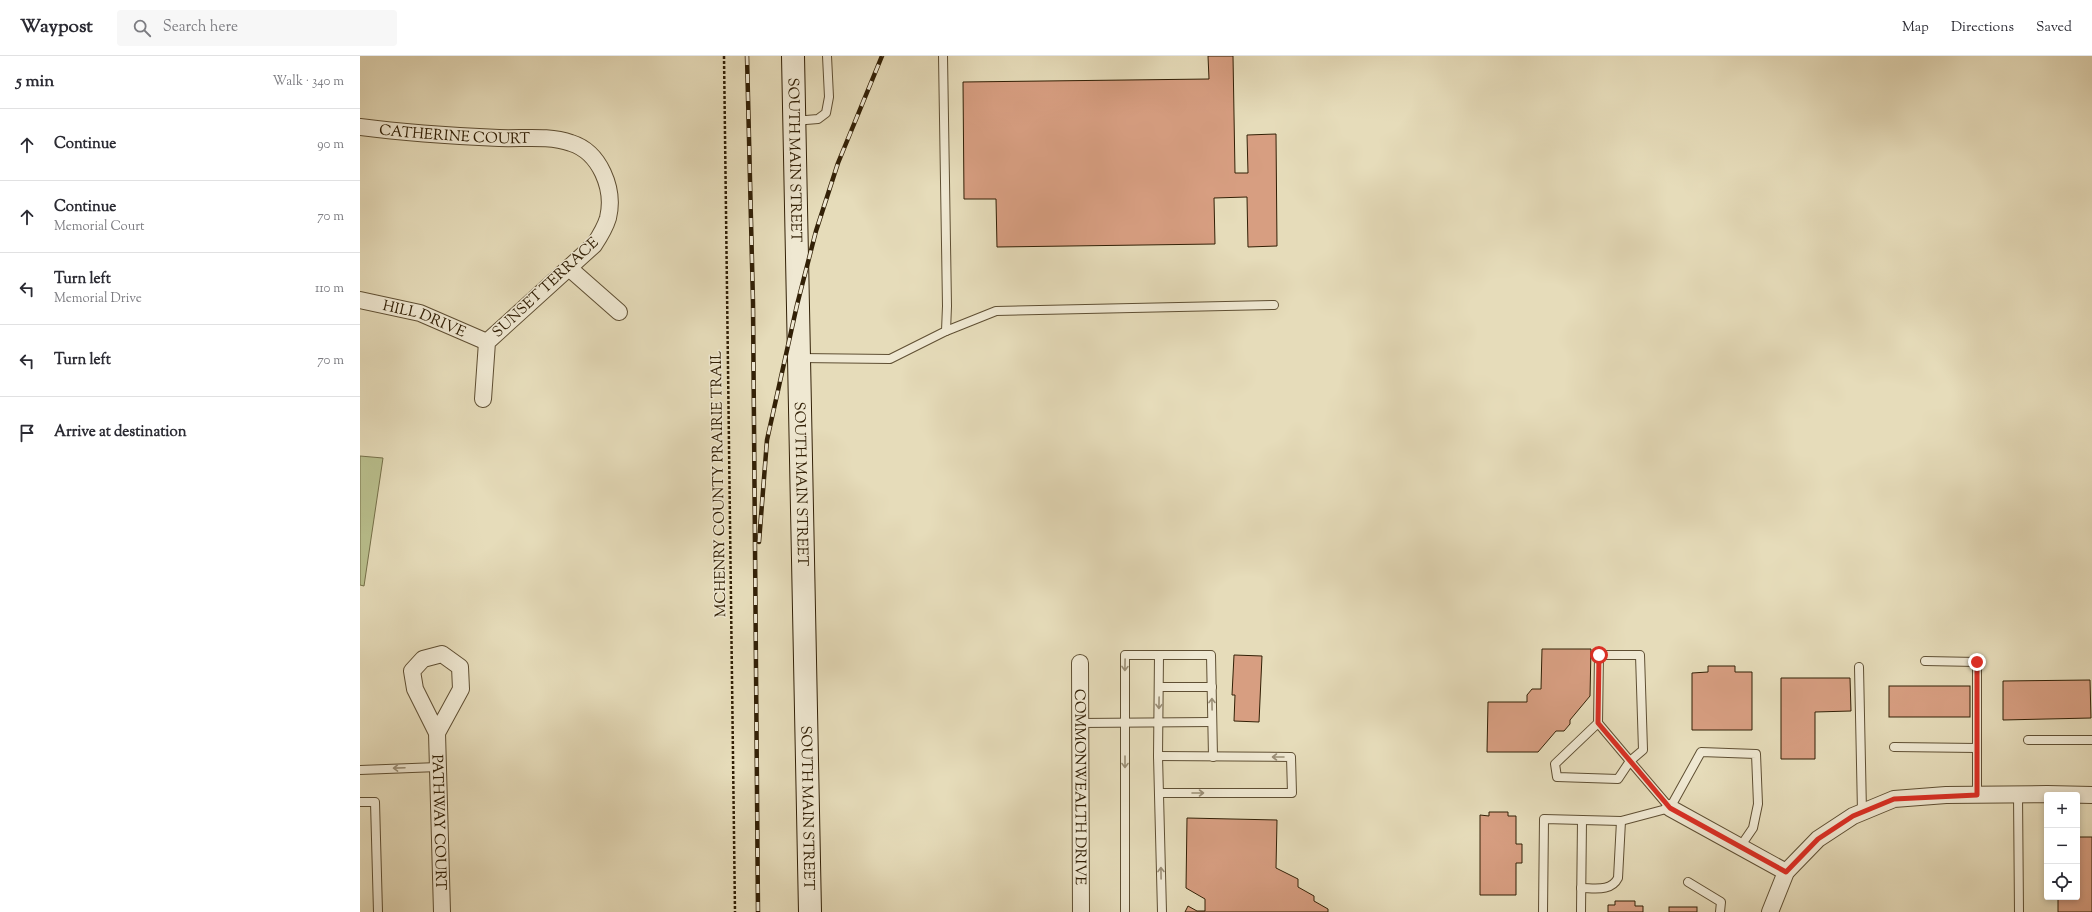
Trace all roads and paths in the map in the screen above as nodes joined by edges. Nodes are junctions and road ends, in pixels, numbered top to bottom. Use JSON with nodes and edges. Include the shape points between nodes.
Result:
{"nodes":[{"id":1,"x":724,"y":56,"type":"edge"},
{"id":2,"x":793,"y":56,"type":"edge"},
{"id":3,"x":826,"y":56,"type":"edge"},
{"id":4,"x":943,"y":56,"type":"edge"},
{"id":5,"x":794,"y":121,"type":"junction"},
{"id":6,"x":360,"y":127,"type":"edge"},
{"id":7,"x":549,"y":137,"type":"joint"},
{"id":8,"x":569,"y":268,"type":"junction"},
{"id":9,"x":360,"y":300,"type":"edge"},
{"id":10,"x":1274,"y":305,"type":"dead end"},
{"id":11,"x":619,"y":312,"type":"dead end"},
{"id":12,"x":946,"y":331,"type":"junction"},
{"id":13,"x":487,"y":342,"type":"junction"},
{"id":14,"x":797,"y":358,"type":"junction"},
{"id":15,"x":483,"y":399,"type":"dead end"},
{"id":16,"x":1159,"y":655,"type":"junction"},
{"id":17,"x":1925,"y":661,"type":"dead end"},
{"id":18,"x":1080,"y":663,"type":"dead end"},
{"id":19,"x":1859,"y":667,"type":"dead end"},
{"id":20,"x":1159,"y":687,"type":"junction"},
{"id":21,"x":1212,"y":687,"type":"junction"},
{"id":22,"x":1158,"y":722,"type":"junction"},
{"id":23,"x":1212,"y":722,"type":"junction"},
{"id":24,"x":1080,"y":723,"type":"junction"},
{"id":25,"x":1125,"y":723,"type":"junction"},
{"id":26,"x":1598,"y":723,"type":"junction"},
{"id":27,"x":437,"y":733,"type":"dead end"},
{"id":28,"x":2028,"y":740,"type":"dead end"},
{"id":29,"x":2092,"y":740,"type":"edge"},
{"id":30,"x":1894,"y":747,"type":"dead end"},
{"id":31,"x":1977,"y":748,"type":"junction"},
{"id":32,"x":1158,"y":756,"type":"junction"},
{"id":33,"x":1213,"y":757,"type":"junction"},
{"id":34,"x":1630,"y":761,"type":"junction"},
{"id":35,"x":438,"y":767,"type":"junction"},
{"id":36,"x":360,"y":770,"type":"edge"},
{"id":37,"x":1159,"y":793,"type":"junction"},
{"id":38,"x":2018,"y":794,"type":"junction"},
{"id":39,"x":1977,"y":795,"type":"junction"},
{"id":40,"x":2092,"y":795,"type":"edge"},
{"id":41,"x":360,"y":802,"type":"edge"},
{"id":42,"x":1670,"y":808,"type":"junction"},
{"id":43,"x":1862,"y":812,"type":"junction"},
{"id":44,"x":1582,"y":820,"type":"junction"},
{"id":45,"x":1621,"y":821,"type":"junction"},
{"id":46,"x":1740,"y":847,"type":"junction"},
{"id":47,"x":1786,"y":872,"type":"junction"},
{"id":48,"x":1688,"y":882,"type":"dead end"},
{"id":49,"x":1581,"y":888,"type":"junction"},
{"id":50,"x":378,"y":912,"type":"edge"},
{"id":51,"x":442,"y":912,"type":"edge"},
{"id":52,"x":735,"y":912,"type":"edge"},
{"id":53,"x":810,"y":912,"type":"edge"},
{"id":54,"x":1081,"y":912,"type":"edge"},
{"id":55,"x":1125,"y":912,"type":"edge"},
{"id":56,"x":1162,"y":912,"type":"edge"},
{"id":57,"x":1543,"y":912,"type":"edge"},
{"id":58,"x":1581,"y":912,"type":"edge"},
{"id":59,"x":1720,"y":912,"type":"edge"},
{"id":60,"x":1770,"y":912,"type":"edge"},
{"id":61,"x":2019,"y":912,"type":"edge"}],
"edges":[{"from":1,"to":52,"type":"path","name":"MCHENRY COUNTY PRAIRIE TRAIL"},
{"from":2,"to":5,"type":"street","name":"SOUTH MAIN STREET"},
{"from":3,"to":5,"type":"lane","via":[[829,97],[826,114],[818,119]]},
{"from":4,"to":12,"type":"lane"},
{"from":5,"to":14,"type":"street","name":"SOUTH MAIN STREET"},
{"from":6,"to":7,"type":"street","name":"CATHERINE COURT","via":[[443,135],[529,139]]},
{"from":7,"to":8,"type":"street","name":"SUNSET TERRACE","via":[[587,150],[607,182],[610,202],[603,232],[594,245]]},
{"from":8,"to":11,"type":"street"},
{"from":8,"to":13,"type":"street","name":"SUNSET TERRACE"},
{"from":9,"to":13,"type":"street","name":"HILL DRIVE","via":[[420,313]]},
{"from":10,"to":12,"type":"lane","via":[[996,311]]},
{"from":12,"to":14,"type":"lane","via":[[890,359]]},
{"from":13,"to":15,"type":"street","name":"SUNSET TERRACE"},
{"from":14,"to":53,"type":"street","name":"SOUTH MAIN STREET"},
{"from":16,"to":20,"type":"lane"},
{"from":16,"to":21,"type":"lane","via":[[1211,655]]},
{"from":16,"to":25,"type":"lane","one_way":true,"via":[[1125,655]]},
{"from":17,"to":31,"type":"lane","via":[[1977,662]]},
{"from":18,"to":24,"type":"street","name":"COMMONWEALTH DRIVE"},
{"from":19,"to":43,"type":"lane"},
{"from":20,"to":21,"type":"lane"},
{"from":20,"to":22,"type":"lane","one_way":true},
{"from":23,"to":21,"type":"lane","one_way":true},
{"from":22,"to":23,"type":"lane"},
{"from":22,"to":25,"type":"lane"},
{"from":22,"to":32,"type":"lane"},
{"from":23,"to":33,"type":"lane"},
{"from":24,"to":25,"type":"lane"},
{"from":24,"to":54,"type":"street","name":"COMMONWEALTH DRIVE"},
{"from":25,"to":55,"type":"lane","one_way":true},
{"from":26,"to":34,"type":"lane"},
{"from":26,"to":34,"type":"lane","via":[[1555,764],[1557,777],[1618,778]]},
{"from":26,"to":34,"type":"lane","via":[[1599,655],[1640,655],[1643,750]]},
{"from":27,"to":35,"type":"street","name":"PATHWAY COURT"},
{"from":28,"to":29,"type":"lane"},
{"from":30,"to":31,"type":"lane"},
{"from":31,"to":39,"type":"lane"},
{"from":32,"to":33,"type":"lane"},
{"from":32,"to":37,"type":"lane"},
{"from":37,"to":33,"type":"lane","one_way":true,"via":[[1292,793],[1292,757]]},
{"from":34,"to":42,"type":"lane"},
{"from":35,"to":36,"type":"lane","one_way":true},
{"from":35,"to":51,"type":"street","name":"PATHWAY COURT"},
{"from":56,"to":37,"type":"lane","one_way":true},
{"from":38,"to":39,"type":"street"},
{"from":38,"to":40,"type":"street"},
{"from":38,"to":61,"type":"lane"},
{"from":39,"to":43,"type":"street","via":[[1894,799]]},
{"from":41,"to":50,"type":"lane","via":[[375,802]]},
{"from":42,"to":45,"type":"lane"},
{"from":42,"to":46,"type":"street"},
{"from":42,"to":46,"type":"lane","via":[[1701,752],[1756,754],[1758,804],[1753,828]]},
{"from":43,"to":47,"type":"street","via":[[1818,839]]},
{"from":44,"to":45,"type":"lane"},
{"from":44,"to":49,"type":"lane"},
{"from":44,"to":57,"type":"lane","via":[[1544,819]]},
{"from":45,"to":49,"type":"lane","via":[[1618,878],[1615,885],[1609,888]]},
{"from":46,"to":47,"type":"street"},
{"from":47,"to":60,"type":"street"},
{"from":48,"to":59,"type":"lane","via":[[1721,902]]},
{"from":49,"to":58,"type":"lane"}]}
